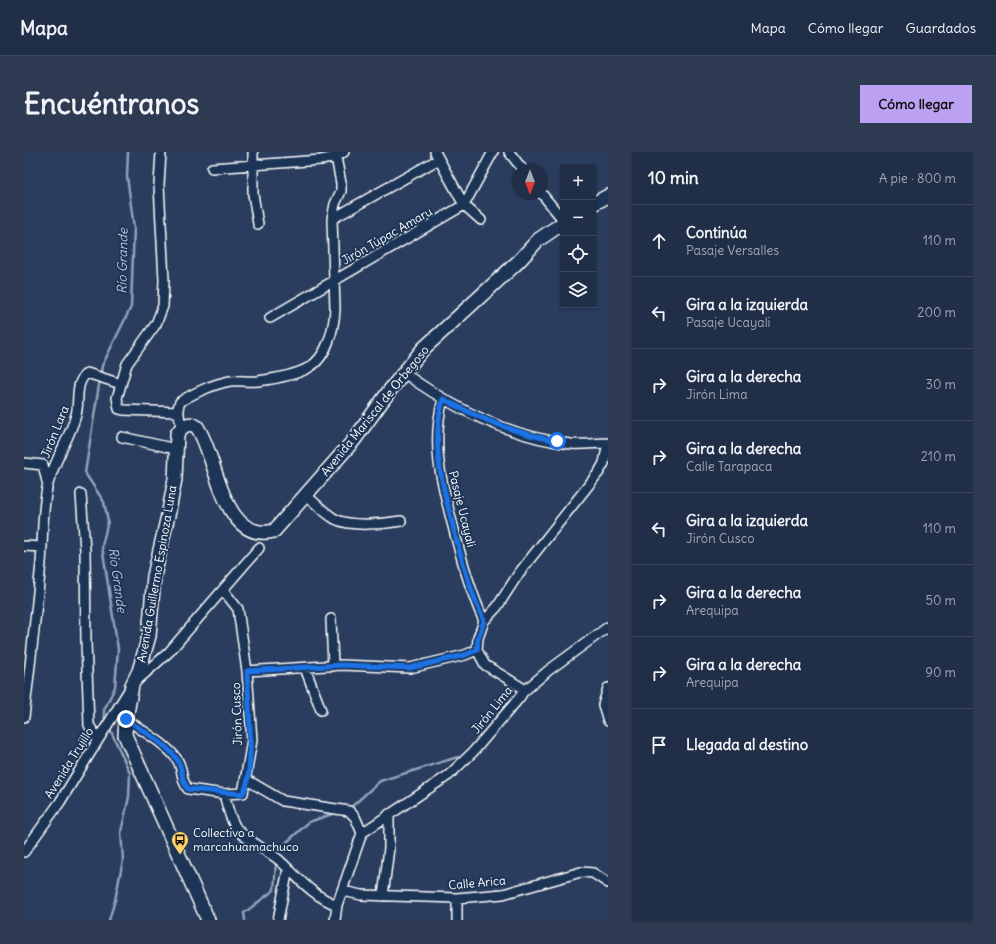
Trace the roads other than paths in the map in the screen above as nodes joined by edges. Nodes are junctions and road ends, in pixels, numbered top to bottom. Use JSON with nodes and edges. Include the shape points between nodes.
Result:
{"nodes":[{"id":1,"x":161,"y":152,"type":"edge"},
{"id":2,"x":253,"y":152,"type":"edge"},
{"id":3,"x":493,"y":152,"type":"edge"},
{"id":4,"x":509,"y":152,"type":"edge"},
{"id":5,"x":338,"y":154,"type":"edge"},
{"id":6,"x":437,"y":156,"type":"edge"},
{"id":7,"x":254,"y":164,"type":"junction"},
{"id":8,"x":518,"y":164,"type":"edge"},
{"id":9,"x":212,"y":168,"type":"dead end"},
{"id":10,"x":608,"y":196,"type":"edge"},
{"id":11,"x":547,"y":200,"type":"edge"},
{"id":12,"x":596,"y":202,"type":"edge"},
{"id":13,"x":464,"y":205,"type":"junction"},
{"id":14,"x":560,"y":216,"type":"edge"},
{"id":15,"x":332,"y":219,"type":"junction"},
{"id":16,"x":481,"y":220,"type":"dead end"},
{"id":17,"x":258,"y":224,"type":"dead end"},
{"id":18,"x":560,"y":225,"type":"edge"},
{"id":19,"x":335,"y":281,"type":"junction"},
{"id":20,"x":270,"y":318,"type":"dead end"},
{"id":21,"x":404,"y":373,"type":"junction"},
{"id":22,"x":118,"y":383,"type":"junction"},
{"id":23,"x":443,"y":399,"type":"junction"},
{"id":24,"x":179,"y":412,"type":"junction"},
{"id":25,"x":181,"y":427,"type":"junction"},
{"id":26,"x":122,"y":436,"type":"dead end"},
{"id":27,"x":608,"y":443,"type":"edge"},
{"id":28,"x":176,"y":449,"type":"junction"},
{"id":29,"x":24,"y":463,"type":"edge"},
{"id":30,"x":48,"y":486,"type":"junction"},
{"id":31,"x":81,"y":494,"type":"dead end"},
{"id":32,"x":306,"y":495,"type":"junction"},
{"id":33,"x":401,"y":521,"type":"dead end"},
{"id":34,"x":24,"y":546,"type":"edge"},
{"id":35,"x":42,"y":547,"type":"junction"},
{"id":36,"x":259,"y":548,"type":"dead end"},
{"id":37,"x":223,"y":590,"type":"junction"},
{"id":38,"x":331,"y":619,"type":"dead end"},
{"id":39,"x":484,"y":621,"type":"junction"},
{"id":40,"x":608,"y":627,"type":"edge"},
{"id":41,"x":29,"y":641,"type":"edge"},
{"id":42,"x":477,"y":650,"type":"junction"},
{"id":43,"x":333,"y":666,"type":"junction"},
{"id":44,"x":305,"y":668,"type":"junction"},
{"id":45,"x":247,"y":671,"type":"junction"},
{"id":46,"x":132,"y":685,"type":"junction"},
{"id":47,"x":608,"y":688,"type":"edge"},
{"id":48,"x":523,"y":692,"type":"junction"},
{"id":49,"x":320,"y":710,"type":"dead end"},
{"id":50,"x":24,"y":717,"type":"edge"},
{"id":51,"x":126,"y":719,"type":"junction"},
{"id":52,"x":608,"y":721,"type":"edge"},
{"id":53,"x":99,"y":737,"type":"junction"},
{"id":54,"x":247,"y":780,"type":"junction"},
{"id":55,"x":224,"y":794,"type":"junction"},
{"id":56,"x":389,"y":814,"type":"junction"},
{"id":57,"x":362,"y":833,"type":"junction"},
{"id":58,"x":24,"y":852,"type":"edge"},
{"id":59,"x":288,"y":869,"type":"junction"},
{"id":60,"x":608,"y":883,"type":"edge"},
{"id":61,"x":343,"y":891,"type":"junction"},
{"id":62,"x":383,"y":896,"type":"junction"},
{"id":63,"x":457,"y":898,"type":"junction"},
{"id":64,"x":337,"y":904,"type":"junction"},
{"id":65,"x":208,"y":920,"type":"edge"},
{"id":66,"x":278,"y":920,"type":"edge"},
{"id":67,"x":335,"y":920,"type":"edge"},
{"id":68,"x":457,"y":920,"type":"edge"}],
"edges":[{"from":1,"to":22,"type":"street","via":[[159,185],[163,306],[156,324],[127,364]]},
{"from":2,"to":7,"type":"street"},
{"from":3,"to":13,"type":"street"},
{"from":4,"to":8,"type":"street"},
{"from":5,"to":7,"type":"street","via":[[320,160]]},
{"from":5,"to":15,"type":"street","via":[[341,183]]},
{"from":6,"to":13,"type":"street"},
{"from":6,"to":15,"type":"street"},
{"from":7,"to":9,"type":"street"},
{"from":7,"to":17,"type":"street","via":[[253,194]]},
{"from":10,"to":12,"type":"highway"},
{"from":11,"to":14,"type":"street"},
{"from":13,"to":16,"type":"street"},
{"from":13,"to":19,"type":"street","name":"Jirón Túpac Amaru"},
{"from":15,"to":19,"type":"street"},
{"from":18,"to":21,"type":"highway","name":"Avenida Mariscal de Orbegoso","via":[[538,240],[519,261],[423,349]]},
{"from":19,"to":20,"type":"street","name":"Jirón Túpac Amaru"},
{"from":19,"to":24,"type":"street","via":[[334,323],[316,362],[291,374],[257,381],[229,382],[214,387],[180,402]]},
{"from":21,"to":23,"type":"street"},
{"from":21,"to":32,"type":"highway","name":"Avenida Mariscal de Orbegoso","via":[[354,440]]},
{"from":22,"to":24,"type":"street","via":[[117,398],[120,409]]},
{"from":22,"to":30,"type":"street","name":"Jirón Lara","via":[[87,373],[82,378],[78,386],[76,416]]},
{"from":23,"to":27,"type":"street","via":[[474,416],[525,435],[571,444]]},
{"from":23,"to":39,"type":"street","name":"Pasaje Ucayali","via":[[438,416],[438,464],[464,571]]},
{"from":24,"to":25,"type":"street"},
{"from":25,"to":28,"type":"highway","name":"Avenida Guillermo Espinoza Luna","via":[[177,434]]},
{"from":25,"to":32,"type":"highway","name":"Avenida Mariscal de Orbegoso","via":[[193,424],[201,432],[231,510],[239,524],[247,529],[261,533],[274,531]]},
{"from":26,"to":28,"type":"street"},
{"from":27,"to":39,"type":"street","via":[[604,463],[599,472],[519,573],[498,607]]},
{"from":28,"to":46,"type":"highway","name":"Avenida Guillermo Espinoza Luna","via":[[170,511],[154,576],[148,641],[140,671]]},
{"from":29,"to":30,"type":"street","via":[[43,465]]},
{"from":30,"to":35,"type":"street","name":"Jirón Lara","via":[[44,506]]},
{"from":31,"to":53,"type":"street","via":[[85,550],[89,725]]},
{"from":32,"to":33,"type":"street","via":[[332,517],[344,522],[375,524]]},
{"from":34,"to":35,"type":"street"},
{"from":35,"to":41,"type":"street","name":"Jirón Lara"},
{"from":36,"to":37,"type":"street","name":"Avenida Trujillo"},
{"from":37,"to":45,"type":"street","name":"Jirón Cusco","via":[[238,609]]},
{"from":37,"to":46,"type":"street","name":"Avenida Trujillo","via":[[170,652]]},
{"from":38,"to":43,"type":"street"},
{"from":39,"to":42,"type":"street"},
{"from":40,"to":48,"type":"street"},
{"from":41,"to":50,"type":"street","name":"Jirón Lara"},
{"from":42,"to":43,"type":"street","via":[[410,668]]},
{"from":42,"to":48,"type":"street","name":"Jirón Lima","via":[[485,665],[521,687]]},
{"from":43,"to":44,"type":"street"},
{"from":44,"to":45,"type":"street"},
{"from":44,"to":49,"type":"street"},
{"from":45,"to":54,"type":"street","name":"Jirón Cusco","via":[[252,740]]},
{"from":46,"to":51,"type":"highway","name":"Avenida Guillermo Espinoza Luna"},
{"from":46,"to":53,"type":"street","name":"Avenida Trujillo"},
{"from":47,"to":52,"type":"street","via":[[603,705]]},
{"from":48,"to":56,"type":"street","name":"Jirón Lima","via":[[473,752],[450,775]]},
{"from":51,"to":55,"type":"street","via":[[166,747],[176,758],[181,768],[182,780],[188,789]]},
{"from":51,"to":65,"type":"highway","name":"Avenida Guillermo Espinoza Luna","via":[[129,747]]},
{"from":53,"to":58,"type":"street","name":"Avenida Trujillo","via":[[60,802]]},
{"from":54,"to":55,"type":"street","via":[[242,794]]},
{"from":54,"to":57,"type":"street","via":[[283,801],[349,811],[355,817]]},
{"from":55,"to":59,"type":"street","via":[[236,827]]},
{"from":56,"to":57,"type":"street","name":"Jirón Lima"},
{"from":56,"to":62,"type":"street","via":[[389,848]]},
{"from":57,"to":61,"type":"street"},
{"from":59,"to":64,"type":"street","via":[[313,892]]},
{"from":59,"to":66,"type":"street"},
{"from":60,"to":63,"type":"street","name":"Calle Arica","via":[[593,873],[581,872],[503,894]]},
{"from":61,"to":62,"type":"street","name":"Calle Arica"},
{"from":61,"to":64,"type":"street"},
{"from":62,"to":63,"type":"street","name":"Calle Arica"},
{"from":63,"to":68,"type":"street"},
{"from":64,"to":67,"type":"street"}]}
